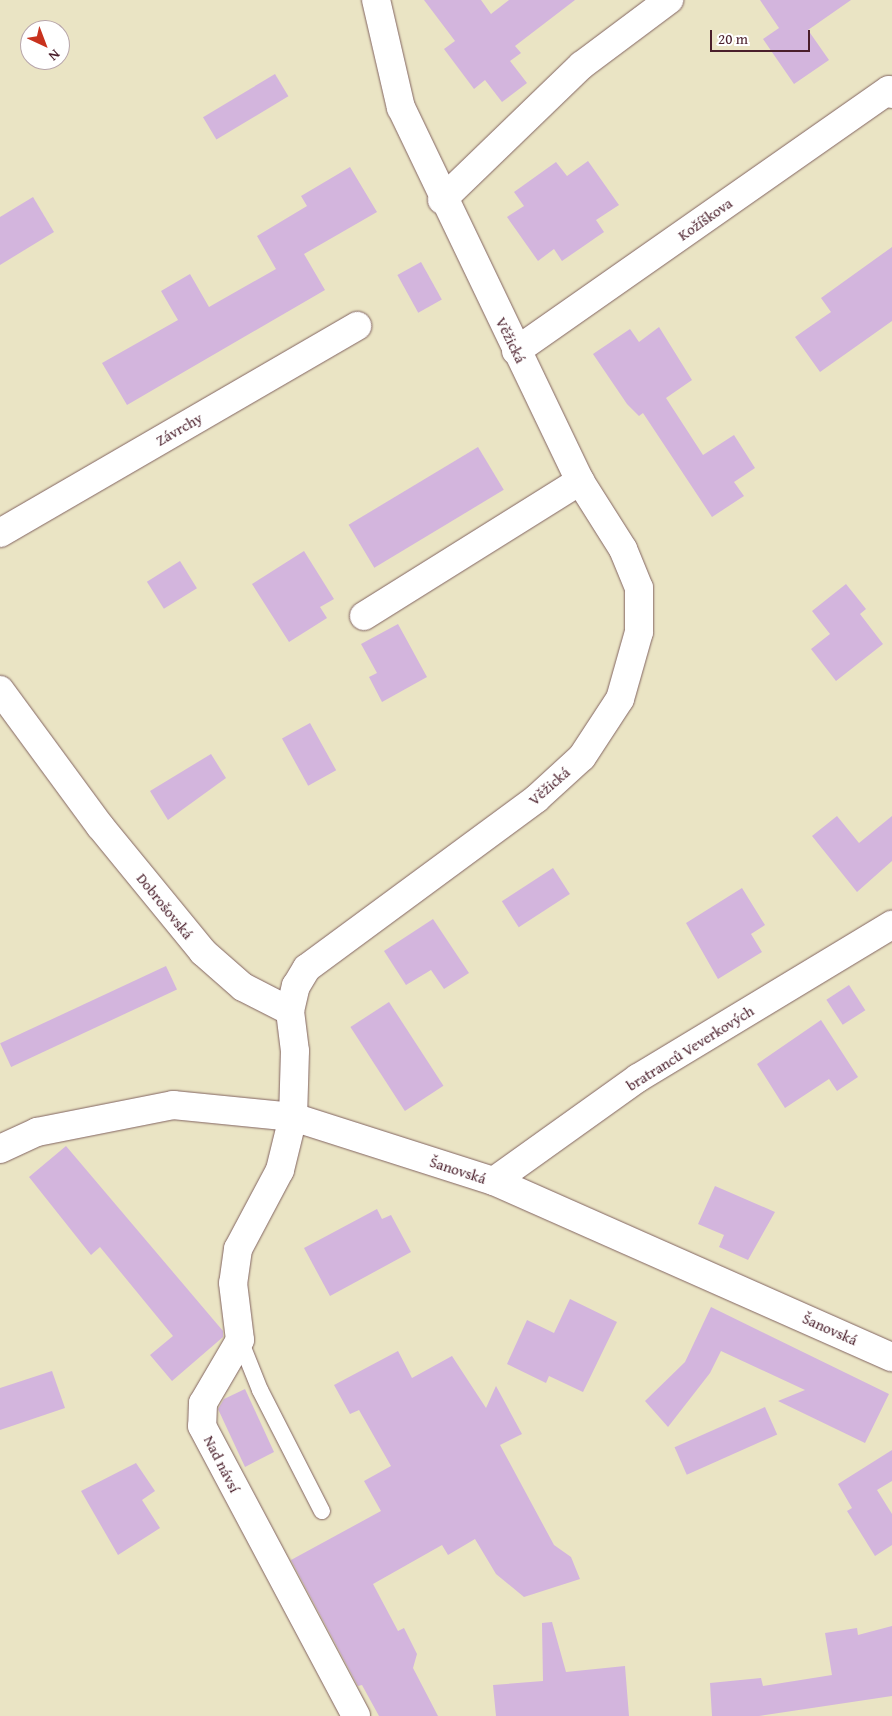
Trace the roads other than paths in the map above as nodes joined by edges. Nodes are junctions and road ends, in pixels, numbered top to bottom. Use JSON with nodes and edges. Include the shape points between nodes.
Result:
{"nodes":[{"id":1,"x":376,"y":0,"type":"edge"},
{"id":2,"x":669,"y":0,"type":"edge"},
{"id":3,"x":892,"y":94,"type":"edge"},
{"id":4,"x":442,"y":200,"type":"junction"},
{"id":5,"x":357,"y":326,"type":"dead end"},
{"id":6,"x":516,"y":351,"type":"junction"},
{"id":7,"x":580,"y":481,"type":"junction"},
{"id":8,"x":0,"y":532,"type":"edge"},
{"id":9,"x":364,"y":616,"type":"dead end"},
{"id":10,"x":0,"y":690,"type":"edge"},
{"id":11,"x":892,"y":925,"type":"edge"},
{"id":12,"x":290,"y":1012,"type":"junction"},
{"id":13,"x":293,"y":1117,"type":"junction"},
{"id":14,"x":0,"y":1149,"type":"edge"},
{"id":15,"x":494,"y":1181,"type":"junction"},
{"id":16,"x":240,"y":1340,"type":"junction"},
{"id":17,"x":892,"y":1357,"type":"edge"},
{"id":18,"x":322,"y":1511,"type":"dead end"},
{"id":19,"x":356,"y":1716,"type":"edge"}],
"edges":[{"from":1,"to":4,"type":"street","name":"Věžická","via":[[401,108]]},
{"from":2,"to":4,"type":"street","via":[[582,65]]},
{"from":3,"to":6,"type":"street","name":"Kožíškova","via":[[889,90]]},
{"from":4,"to":6,"type":"street","name":"Věžická"},
{"from":5,"to":8,"type":"street","name":"Závrchy"},
{"from":6,"to":7,"type":"street","name":"Věžická"},
{"from":7,"to":9,"type":"street"},
{"from":7,"to":12,"type":"street","name":"Věžická","via":[[623,549],[638,588],[638,632],[620,699],[582,757],[536,799],[307,968],[296,986]]},
{"from":10,"to":12,"type":"street","name":"Dobrošovská","via":[[100,826],[203,952],[243,987]]},
{"from":11,"to":15,"type":"street","name":"bratranců Veverkových","via":[[638,1078]]},
{"from":12,"to":13,"type":"street","via":[[295,1052]]},
{"from":13,"to":14,"type":"street","name":"Šanovská","via":[[173,1105],[37,1132]]},
{"from":13,"to":15,"type":"street","name":"Šanovská"},
{"from":13,"to":16,"type":"street","via":[[280,1170],[238,1249],[233,1283]]},
{"from":15,"to":17,"type":"street","name":"Šanovská"},
{"from":16,"to":18,"type":"lane","via":[[260,1390]]},
{"from":16,"to":19,"type":"street","name":"Nad návsí","via":[[203,1403],[202,1426]]}]}
